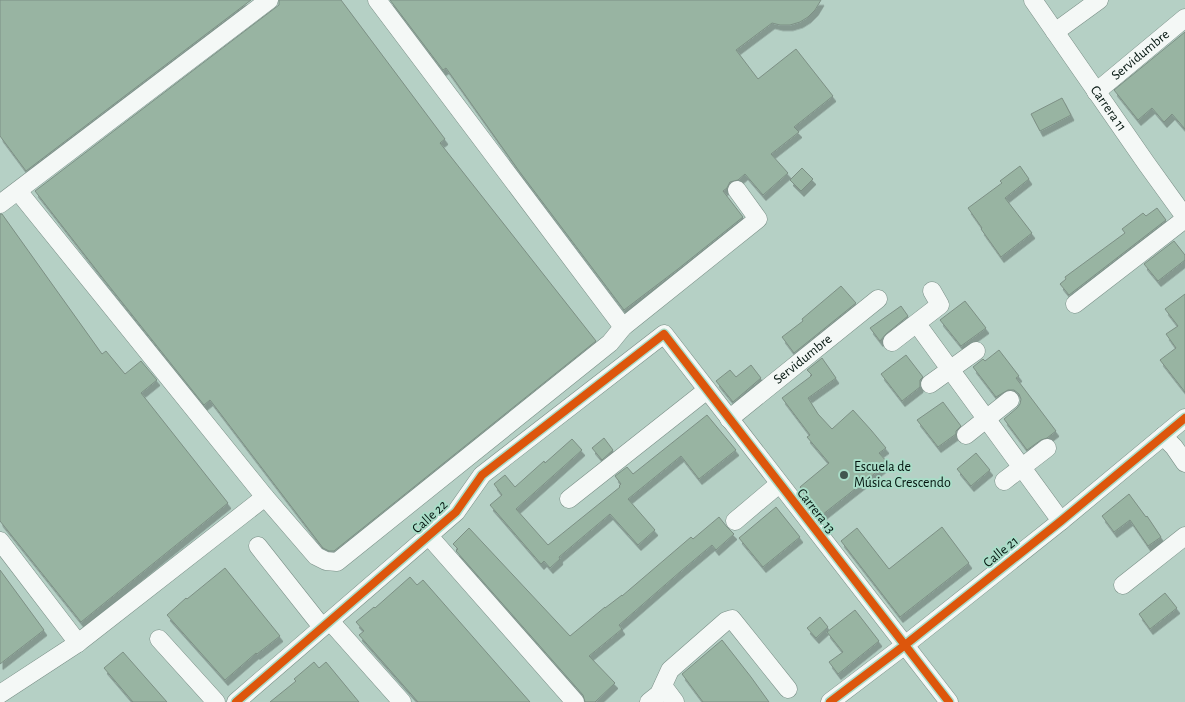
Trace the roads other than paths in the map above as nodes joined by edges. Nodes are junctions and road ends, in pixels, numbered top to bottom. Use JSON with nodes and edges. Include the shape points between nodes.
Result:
{"nodes":[{"id":1,"x":270,"y":0,"type":"edge"},
{"id":2,"x":377,"y":0,"type":"edge"},
{"id":3,"x":1033,"y":0,"type":"edge"},
{"id":4,"x":1099,"y":0,"type":"edge"},
{"id":5,"x":1185,"y":18,"type":"edge"},
{"id":6,"x":1055,"y":32,"type":"junction"},
{"id":7,"x":1096,"y":92,"type":"junction"},
{"id":8,"x":737,"y":190,"type":"dead end"},
{"id":9,"x":18,"y":191,"type":"junction"},
{"id":10,"x":0,"y":204,"type":"edge"},
{"id":11,"x":1185,"y":218,"type":"edge"},
{"id":12,"x":932,"y":291,"type":"dead end"},
{"id":13,"x":878,"y":299,"type":"dead end"},
{"id":14,"x":1075,"y":304,"type":"dead end"},
{"id":15,"x":917,"y":324,"type":"junction"},
{"id":16,"x":623,"y":327,"type":"junction"},
{"id":17,"x":664,"y":334,"type":"joint"},
{"id":18,"x":892,"y":342,"type":"dead end"},
{"id":19,"x":976,"y":351,"type":"dead end"},
{"id":20,"x":950,"y":370,"type":"junction"},
{"id":21,"x":930,"y":384,"type":"dead end"},
{"id":22,"x":707,"y":390,"type":"junction"},
{"id":23,"x":1010,"y":400,"type":"dead end"},
{"id":24,"x":986,"y":418,"type":"junction"},
{"id":25,"x":1185,"y":418,"type":"edge"},
{"id":26,"x":729,"y":419,"type":"junction"},
{"id":27,"x":966,"y":435,"type":"dead end"},
{"id":28,"x":1163,"y":436,"type":"junction"},
{"id":29,"x":1047,"y":448,"type":"dead end"},
{"id":30,"x":1185,"y":463,"type":"edge"},
{"id":31,"x":1022,"y":467,"type":"junction"},
{"id":32,"x":1004,"y":481,"type":"dead end"},
{"id":33,"x":779,"y":484,"type":"junction"},
{"id":34,"x":266,"y":497,"type":"junction"},
{"id":35,"x":569,"y":499,"type":"dead end"},
{"id":36,"x":735,"y":521,"type":"dead end"},
{"id":37,"x":1061,"y":521,"type":"junction"},
{"id":38,"x":428,"y":535,"type":"junction"},
{"id":39,"x":1185,"y":536,"type":"edge"},
{"id":40,"x":0,"y":541,"type":"edge"},
{"id":41,"x":258,"y":546,"type":"dead end"},
{"id":42,"x":1123,"y":585,"type":"dead end"},
{"id":43,"x":326,"y":624,"type":"junction"},
{"id":44,"x":159,"y":639,"type":"dead end"},
{"id":45,"x":78,"y":643,"type":"junction"},
{"id":46,"x":905,"y":645,"type":"junction"},
{"id":47,"x":663,"y":686,"type":"junction"},
{"id":48,"x":788,"y":690,"type":"dead end"},
{"id":49,"x":0,"y":694,"type":"edge"},
{"id":50,"x":216,"y":702,"type":"edge"},
{"id":51,"x":236,"y":702,"type":"edge"},
{"id":52,"x":402,"y":702,"type":"edge"},
{"id":53,"x":574,"y":702,"type":"edge"},
{"id":54,"x":650,"y":702,"type":"edge"},
{"id":55,"x":675,"y":702,"type":"edge"},
{"id":56,"x":830,"y":702,"type":"edge"},
{"id":57,"x":949,"y":702,"type":"edge"}],
"edges":[{"from":1,"to":9,"type":"street"},
{"from":2,"to":16,"type":"street"},
{"from":3,"to":6,"type":"street","name":"Carrera 11"},
{"from":4,"to":6,"type":"street"},
{"from":5,"to":7,"type":"street","name":"Servidumbre"},
{"from":6,"to":7,"type":"street","name":"Carrera 11"},
{"from":7,"to":11,"type":"street","name":"Carrera 11"},
{"from":8,"to":16,"type":"street","via":[[758,219]]},
{"from":9,"to":10,"type":"street"},
{"from":9,"to":34,"type":"street"},
{"from":11,"to":14,"type":"street"},
{"from":12,"to":15,"type":"street","via":[[940,305]]},
{"from":13,"to":26,"type":"street","name":"Servidumbre"},
{"from":15,"to":18,"type":"street"},
{"from":15,"to":20,"type":"street"},
{"from":16,"to":34,"type":"street","via":[[610,343],[337,562],[316,556]]},
{"from":17,"to":22,"type":"street","name":"Carrera 13"},
{"from":17,"to":38,"type":"street","name":"Calle 22","via":[[482,475],[456,512]]},
{"from":19,"to":20,"type":"street"},
{"from":20,"to":21,"type":"street"},
{"from":20,"to":24,"type":"street"},
{"from":22,"to":26,"type":"street","name":"Carrera 13"},
{"from":22,"to":35,"type":"street"},
{"from":23,"to":24,"type":"street"},
{"from":24,"to":27,"type":"street"},
{"from":24,"to":31,"type":"street"},
{"from":25,"to":28,"type":"street","name":"Calle 21"},
{"from":26,"to":33,"type":"street","name":"Carrera 13"},
{"from":28,"to":30,"type":"street"},
{"from":28,"to":37,"type":"street","name":"Calle 21"},
{"from":29,"to":31,"type":"street"},
{"from":31,"to":32,"type":"street"},
{"from":31,"to":37,"type":"street"},
{"from":33,"to":36,"type":"street"},
{"from":33,"to":46,"type":"street","name":"Carrera 13"},
{"from":34,"to":45,"type":"street"},
{"from":37,"to":46,"type":"street","name":"Calle 21"},
{"from":38,"to":43,"type":"street","name":"Calle 22"},
{"from":38,"to":53,"type":"street"},
{"from":39,"to":42,"type":"street"},
{"from":40,"to":45,"type":"street"},
{"from":41,"to":43,"type":"street"},
{"from":43,"to":51,"type":"street","name":"Calle 22"},
{"from":43,"to":52,"type":"street"},
{"from":44,"to":50,"type":"street"},
{"from":45,"to":49,"type":"street"},
{"from":46,"to":56,"type":"street","name":"Calle 21"},
{"from":46,"to":57,"type":"street","name":"Carrera 13"},
{"from":47,"to":48,"type":"street","via":[[670,670],[732,619]]},
{"from":47,"to":54,"type":"street"},
{"from":47,"to":55,"type":"street"}]}
